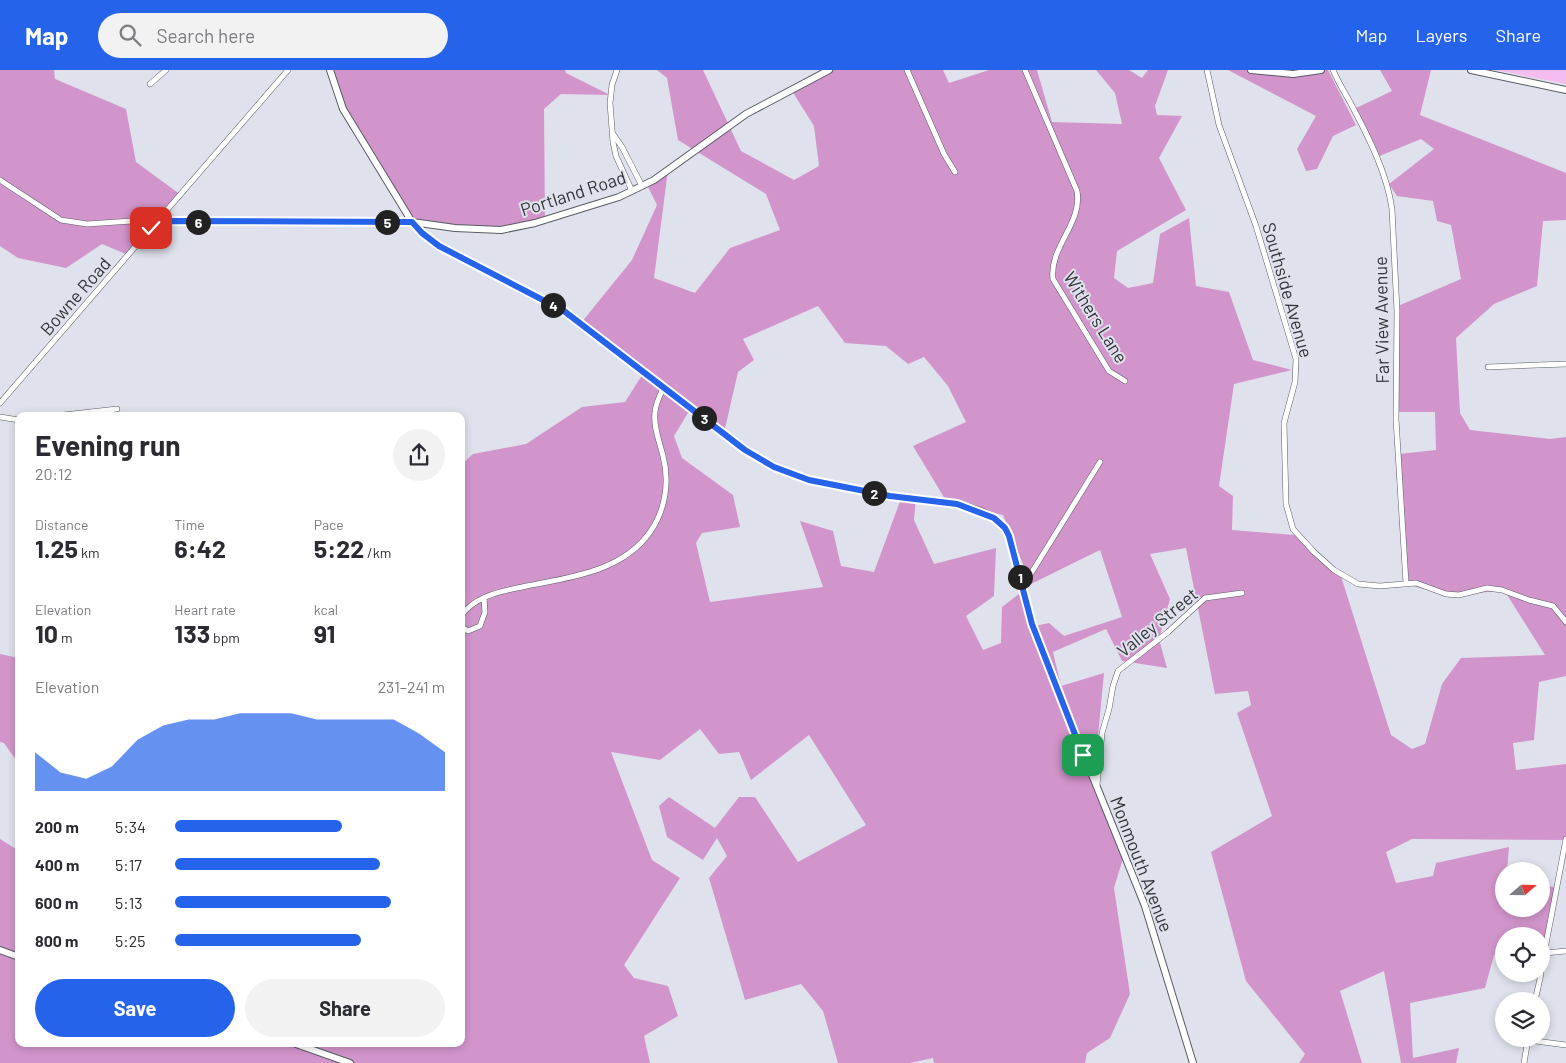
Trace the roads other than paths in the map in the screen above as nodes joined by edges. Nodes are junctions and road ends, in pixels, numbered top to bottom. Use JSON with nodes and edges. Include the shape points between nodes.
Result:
{"nodes":[{"id":1,"x":166,"y":70,"type":"edge"},
{"id":2,"x":288,"y":70,"type":"edge"},
{"id":3,"x":330,"y":70,"type":"edge"},
{"id":4,"x":617,"y":70,"type":"edge"},
{"id":5,"x":828,"y":70,"type":"edge"},
{"id":6,"x":907,"y":70,"type":"edge"},
{"id":7,"x":1025,"y":70,"type":"edge"},
{"id":8,"x":1208,"y":70,"type":"edge"},
{"id":9,"x":1251,"y":70,"type":"edge"},
{"id":10,"x":1321,"y":70,"type":"edge"},
{"id":11,"x":1333,"y":70,"type":"edge"},
{"id":12,"x":1471,"y":70,"type":"edge"},
{"id":13,"x":150,"y":84,"type":"dead end"},
{"id":14,"x":1566,"y":90,"type":"edge"},
{"id":15,"x":613,"y":134,"type":"junction"},
{"id":16,"x":955,"y":172,"type":"dead end"},
{"id":17,"x":0,"y":180,"type":"edge"},
{"id":18,"x":642,"y":186,"type":"junction"},
{"id":19,"x":632,"y":191,"type":"junction"},
{"id":20,"x":156,"y":222,"type":"junction"},
{"id":21,"x":412,"y":222,"type":"junction"},
{"id":22,"x":1566,"y":364,"type":"edge"},
{"id":23,"x":1488,"y":366,"type":"dead end"},
{"id":24,"x":1125,"y":381,"type":"dead end"},
{"id":25,"x":664,"y":387,"type":"junction"},
{"id":26,"x":0,"y":403,"type":"edge"},
{"id":27,"x":117,"y":409,"type":"dead end"},
{"id":28,"x":90,"y":412,"type":"edge"},
{"id":29,"x":0,"y":417,"type":"edge"},
{"id":30,"x":15,"y":419,"type":"edge"},
{"id":31,"x":1100,"y":462,"type":"dead end"},
{"id":32,"x":1406,"y":583,"type":"junction"},
{"id":33,"x":1022,"y":588,"type":"junction"},
{"id":34,"x":1242,"y":593,"type":"dead end"},
{"id":35,"x":484,"y":598,"type":"junction"},
{"id":36,"x":465,"y":610,"type":"edge"},
{"id":37,"x":1566,"y":622,"type":"edge"},
{"id":38,"x":465,"y":629,"type":"edge"},
{"id":39,"x":1097,"y":786,"type":"junction"},
{"id":40,"x":1566,"y":839,"type":"edge"},
{"id":41,"x":1550,"y":927,"type":"edge"},
{"id":42,"x":0,"y":950,"type":"edge"},
{"id":43,"x":1566,"y":952,"type":"edge"},
{"id":44,"x":1550,"y":953,"type":"edge"},
{"id":45,"x":15,"y":956,"type":"edge"},
{"id":46,"x":1550,"y":1042,"type":"edge"},
{"id":47,"x":1566,"y":1045,"type":"edge"},
{"id":48,"x":305,"y":1047,"type":"edge"},
{"id":49,"x":1527,"y":1047,"type":"edge"},
{"id":50,"x":350,"y":1063,"type":"edge"},
{"id":51,"x":1193,"y":1063,"type":"edge"},
{"id":52,"x":1524,"y":1063,"type":"edge"}],
"edges":[{"from":1,"to":13,"type":"street"},
{"from":2,"to":20,"type":"street","name":"Bowne Road"},
{"from":3,"to":21,"type":"street","name":"Monmouth Avenue","via":[[343,109]]},
{"from":4,"to":15,"type":"street","via":[[610,98]]},
{"from":5,"to":18,"type":"street","name":"Portland Road","via":[[740,118]]},
{"from":6,"to":16,"type":"street"},
{"from":7,"to":24,"type":"street","name":"Withers Lane","via":[[1078,199],[1073,220],[1053,262],[1053,279],[1109,371]]},
{"from":8,"to":32,"type":"street","name":"Southside Avenue","via":[[1219,125],[1256,226],[1296,360],[1295,382],[1284,423],[1286,504],[1293,529],[1334,570],[1358,584]]},
{"from":9,"to":10,"type":"street","via":[[1293,74]]},
{"from":11,"to":32,"type":"street","name":"Far View Avenue","via":[[1368,140],[1391,202],[1397,311],[1396,419]]},
{"from":12,"to":14,"type":"street"},
{"from":15,"to":18,"type":"street"},
{"from":15,"to":19,"type":"street","via":[[616,156]]},
{"from":17,"to":20,"type":"street","via":[[60,220],[87,224]]},
{"from":18,"to":19,"type":"street","name":"Portland Road"},
{"from":19,"to":21,"type":"street","name":"Portland Road","via":[[606,202],[501,230]]},
{"from":20,"to":21,"type":"street"},
{"from":20,"to":26,"type":"street","name":"Bowne Road"},
{"from":21,"to":25,"type":"street","name":"Monmouth Avenue","via":[[439,246],[564,311]]},
{"from":22,"to":23,"type":"street"},
{"from":25,"to":33,"type":"street","name":"Monmouth Avenue","via":[[745,450],[774,467],[828,484],[957,504],[994,518],[1009,536]]},
{"from":25,"to":35,"type":"street","via":[[654,414],[664,459],[665,501],[651,531],[638,548],[613,564],[590,572],[497,591]]},
{"from":27,"to":28,"type":"street"},
{"from":29,"to":30,"type":"street"},
{"from":31,"to":33,"type":"street"},
{"from":32,"to":37,"type":"street","name":"Southside Avenue","via":[[1459,595],[1488,588],[1502,590],[1553,606]]},
{"from":33,"to":39,"type":"street","name":"Monmouth Avenue","via":[[1038,641]]},
{"from":34,"to":39,"type":"street","name":"Valley Street","via":[[1205,598],[1118,671],[1102,733]]},
{"from":35,"to":36,"type":"street"},
{"from":35,"to":38,"type":"street","via":[[485,612],[480,626],[468,631]]},
{"from":39,"to":51,"type":"street","name":"Monmouth Avenue","via":[[1145,906]]},
{"from":40,"to":41,"type":"street"},
{"from":42,"to":45,"type":"street"},
{"from":43,"to":44,"type":"street"},
{"from":46,"to":47,"type":"street"},
{"from":48,"to":50,"type":"street"},
{"from":49,"to":52,"type":"street"}]}
